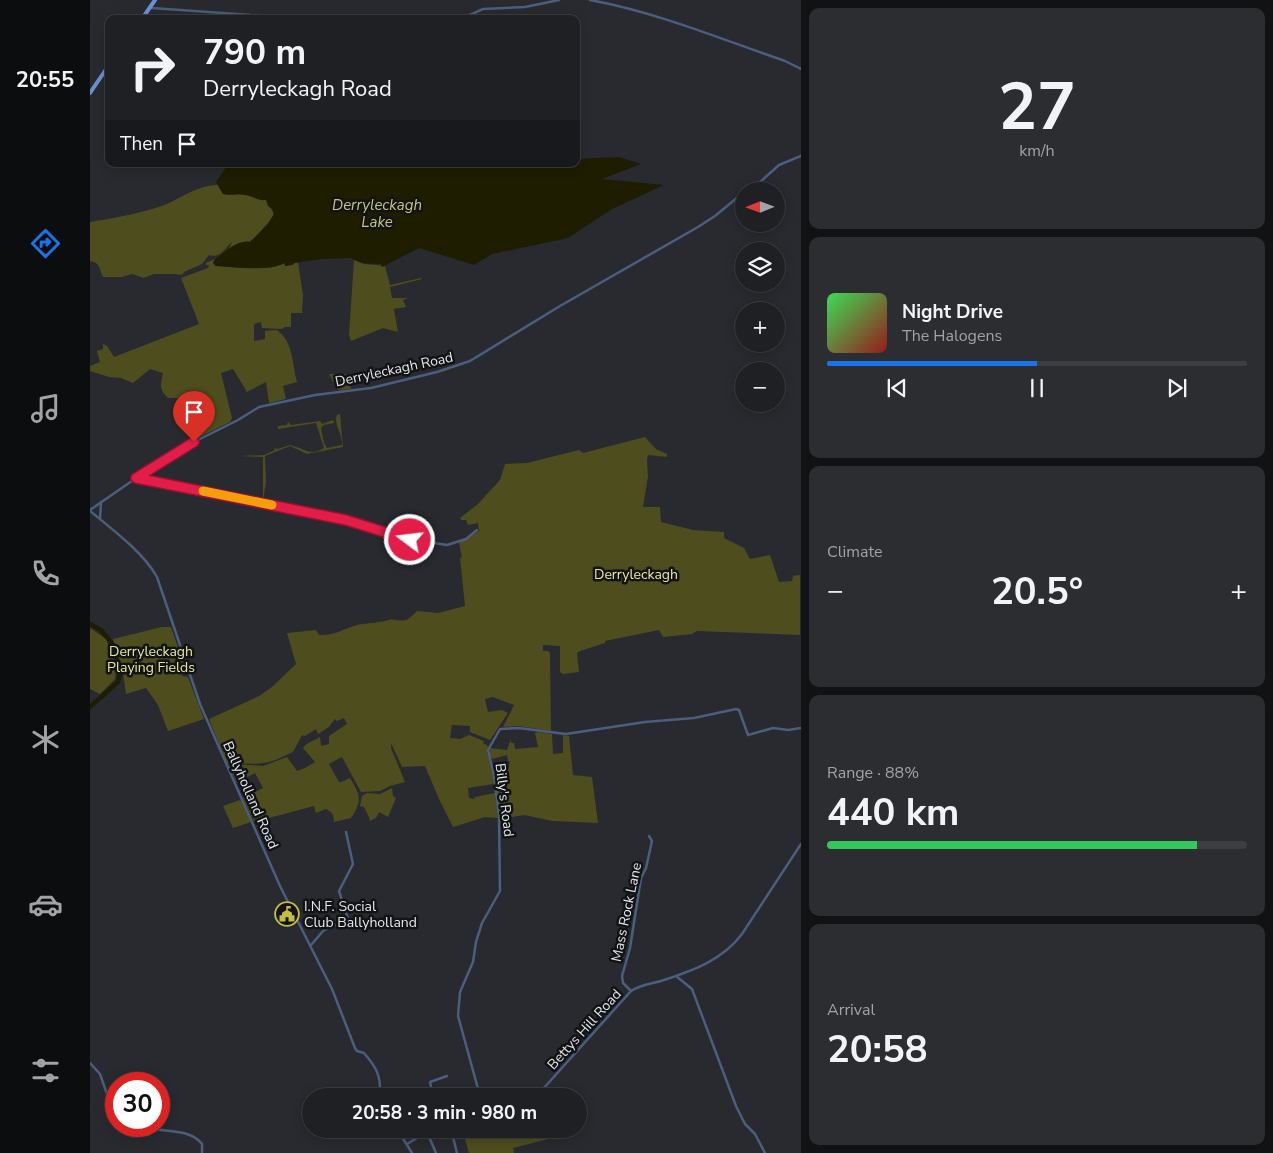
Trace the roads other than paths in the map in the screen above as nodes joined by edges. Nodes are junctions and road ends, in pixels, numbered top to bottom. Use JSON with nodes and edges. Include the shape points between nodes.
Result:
{"nodes":[{"id":1,"x":155,"y":0,"type":"edge"},
{"id":2,"x":559,"y":0,"type":"edge"},
{"id":3,"x":590,"y":0,"type":"edge"},
{"id":4,"x":610,"y":2,"type":"edge"},
{"id":5,"x":150,"y":6,"type":"junction"},
{"id":6,"x":144,"y":15,"type":"edge"},
{"id":7,"x":263,"y":15,"type":"edge"},
{"id":8,"x":470,"y":15,"type":"edge"},
{"id":9,"x":800,"y":69,"type":"edge"},
{"id":10,"x":105,"y":71,"type":"edge"},
{"id":11,"x":90,"y":93,"type":"edge"},
{"id":12,"x":800,"y":156,"type":"edge"},
{"id":13,"x":761,"y":182,"type":"edge"},
{"id":14,"x":735,"y":199,"type":"edge"},
{"id":15,"x":136,"y":478,"type":"junction"},
{"id":16,"x":102,"y":502,"type":"junction"},
{"id":17,"x":90,"y":510,"type":"edge"},
{"id":18,"x":100,"y":519,"type":"junction"},
{"id":19,"x":477,"y":530,"type":"dead end"},
{"id":20,"x":800,"y":728,"type":"edge"},
{"id":21,"x":346,"y":832,"type":"dead end"},
{"id":22,"x":649,"y":836,"type":"dead end"},
{"id":23,"x":800,"y":844,"type":"edge"},
{"id":24,"x":311,"y":945,"type":"junction"},
{"id":25,"x":676,"y":976,"type":"junction"},
{"id":26,"x":631,"y":991,"type":"junction"},
{"id":27,"x":90,"y":1063,"type":"edge"},
{"id":28,"x":447,"y":1076,"type":"dead end"},
{"id":29,"x":105,"y":1088,"type":"edge"},
{"id":30,"x":380,"y":1088,"type":"edge"},
{"id":31,"x":431,"y":1088,"type":"edge"},
{"id":32,"x":478,"y":1088,"type":"edge"},
{"id":33,"x":544,"y":1088,"type":"edge"},
{"id":34,"x":170,"y":1131,"type":"edge"},
{"id":35,"x":403,"y":1138,"type":"edge"},
{"id":36,"x":418,"y":1138,"type":"edge"},
{"id":37,"x":430,"y":1138,"type":"edge"},
{"id":38,"x":453,"y":1138,"type":"edge"},
{"id":39,"x":407,"y":1144,"type":"junction"},
{"id":40,"x":202,"y":1153,"type":"edge"},
{"id":41,"x":412,"y":1153,"type":"edge"},
{"id":42,"x":436,"y":1153,"type":"edge"},
{"id":43,"x":457,"y":1153,"type":"edge"},
{"id":44,"x":765,"y":1153,"type":"edge"}],
"edges":[{"from":1,"to":5,"type":"main road"},
{"from":2,"to":8,"type":"street","via":[[525,7],[483,9]]},
{"from":3,"to":4,"type":"street"},
{"from":4,"to":9,"type":"street","via":[[784,60]]},
{"from":5,"to":6,"type":"main road"},
{"from":5,"to":7,"type":"street"},
{"from":10,"to":11,"type":"main road"},
{"from":12,"to":13,"type":"street","name":"Derryleckagh Road","via":[[779,165]]},
{"from":14,"to":15,"type":"street","name":"Derryleckagh Road","via":[[698,227],[470,362],[372,388],[315,395],[259,407]]},
{"from":15,"to":16,"type":"street","name":"Derryleckagh Road"},
{"from":15,"to":19,"type":"street","via":[[346,520],[386,534],[447,545],[466,539]]},
{"from":16,"to":17,"type":"street","name":"Derryleckagh Road"},
{"from":16,"to":18,"type":"street"},
{"from":17,"to":18,"type":"street","name":"Ballyholland Road"},
{"from":18,"to":24,"type":"street","name":"Ballyholland Road","via":[[152,568],[158,578],[200,704],[280,886]]},
{"from":20,"to":32,"type":"street","name":"Billy's Road","via":[[773,728],[748,735],[736,708],[694,718],[566,734],[500,729],[488,750],[499,816],[500,891],[482,923],[473,962],[458,1000],[458,1016]]},
{"from":21,"to":24,"type":"street","via":[[353,864],[339,891],[348,918],[324,930]]},
{"from":22,"to":26,"type":"street","name":"Mass Rock Lane","via":[[652,841],[622,972],[623,983]]},
{"from":23,"to":25,"type":"street","name":"Bettys Hill Road","via":[[736,942],[715,959]]},
{"from":24,"to":30,"type":"street","name":"Ballyholland Road","via":[[357,1051],[364,1052],[379,1075]]},
{"from":25,"to":26,"type":"street","name":"Bettys Hill Road"},
{"from":25,"to":44,"type":"street","via":[[694,992],[740,1116]]},
{"from":26,"to":33,"type":"street","name":"Bettys Hill Road"},
{"from":27,"to":29,"type":"street","via":[[100,1074]]},
{"from":28,"to":31,"type":"street","via":[[430,1082]]},
{"from":34,"to":40,"type":"street","via":[[198,1138]]},
{"from":35,"to":39,"type":"street"},
{"from":36,"to":39,"type":"street"},
{"from":37,"to":42,"type":"street"},
{"from":38,"to":43,"type":"street"},
{"from":39,"to":41,"type":"street"}]}
